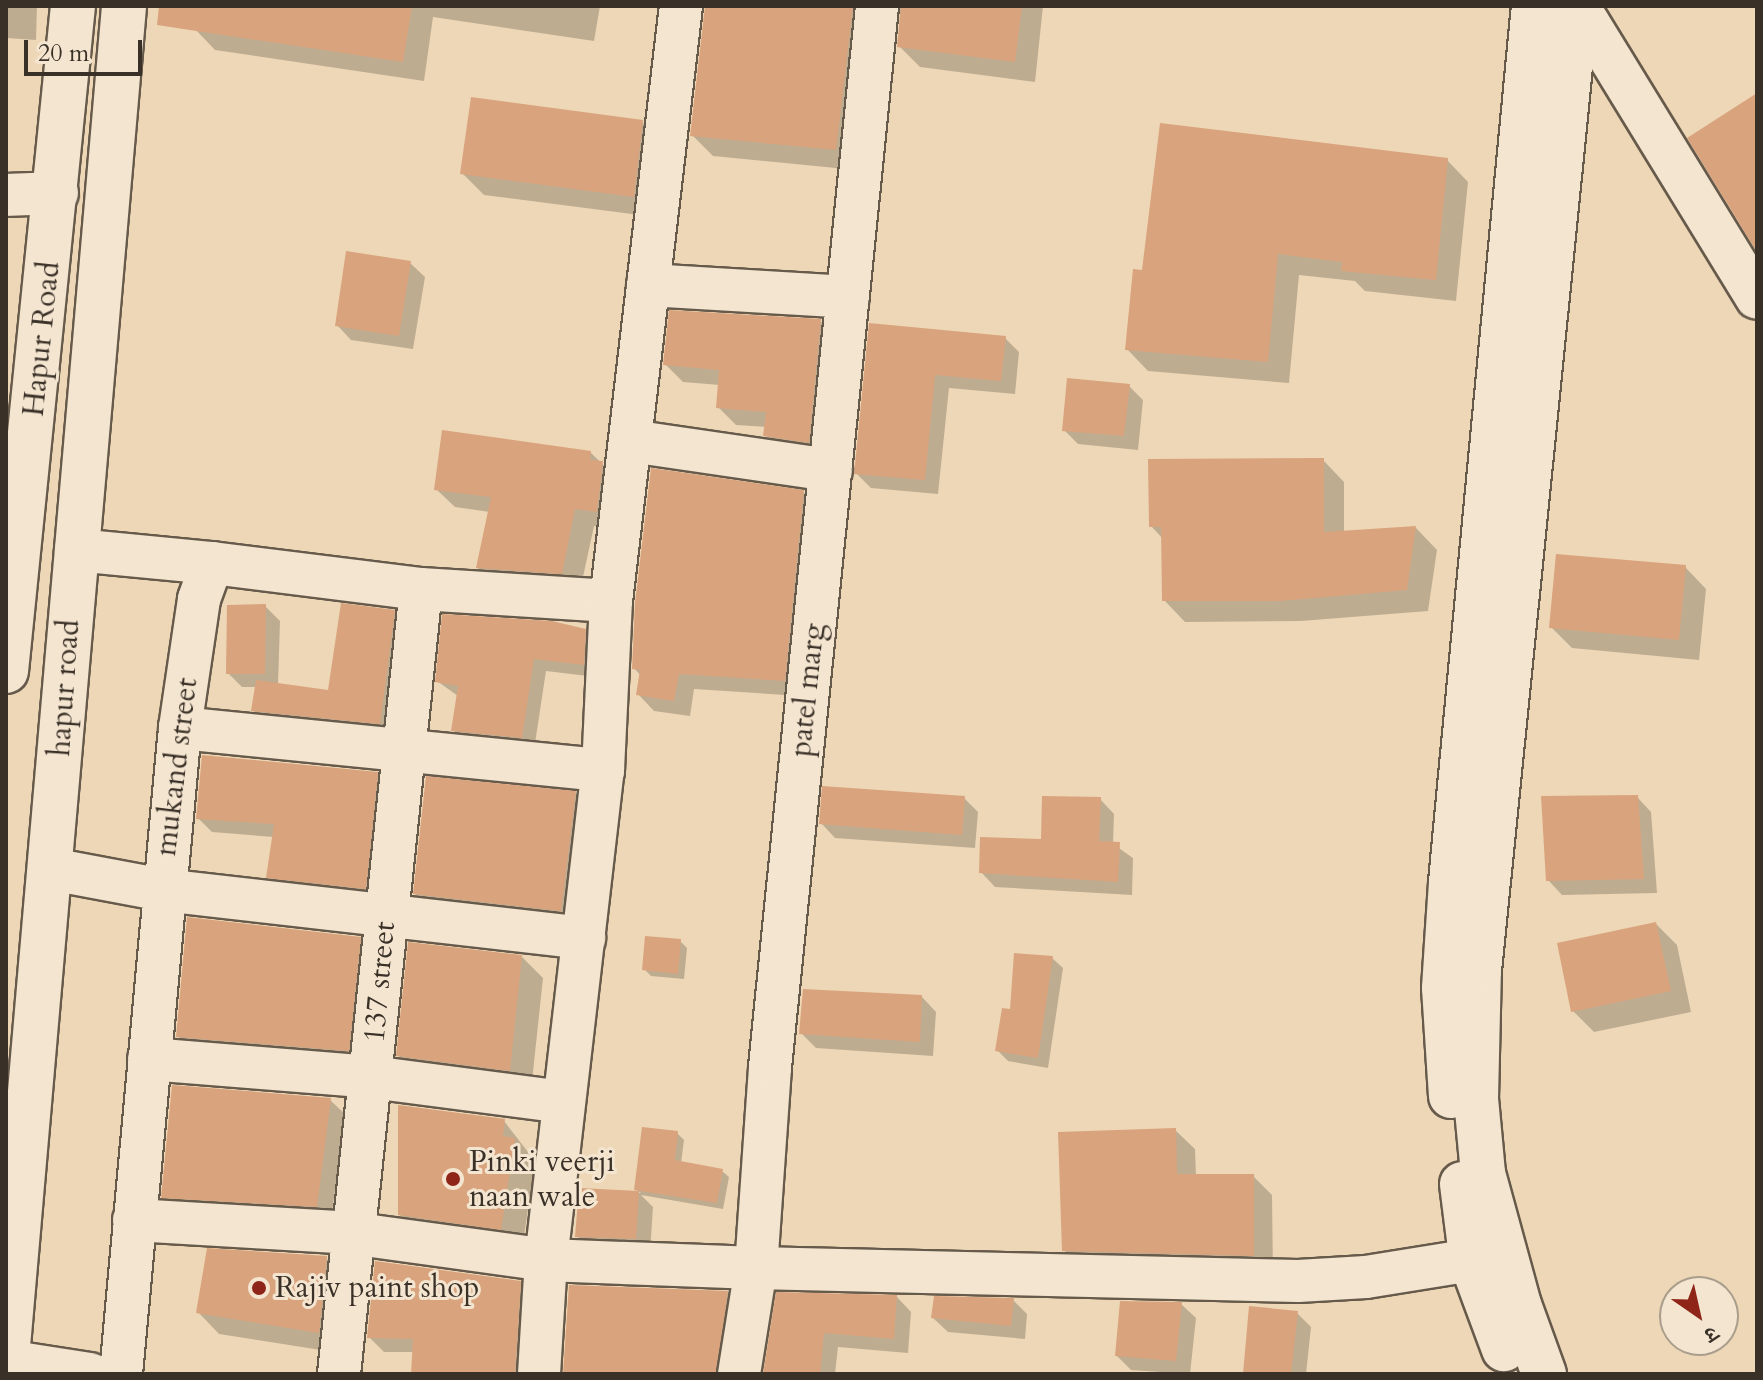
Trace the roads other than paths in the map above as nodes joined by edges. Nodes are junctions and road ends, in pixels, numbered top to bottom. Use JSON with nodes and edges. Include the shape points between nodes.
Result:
{"nodes":[{"id":1,"x":73,"y":6,"type":"edge"},
{"id":2,"x":124,"y":6,"type":"edge"},
{"id":3,"x":681,"y":6,"type":"edge"},
{"id":4,"x":877,"y":6,"type":"edge"},
{"id":5,"x":1534,"y":6,"type":"edge"},
{"id":6,"x":1577,"y":6,"type":"edge"},
{"id":7,"x":57,"y":193,"type":"junction"},
{"id":8,"x":6,"y":195,"type":"edge"},
{"id":9,"x":648,"y":285,"type":"junction"},
{"id":10,"x":848,"y":297,"type":"junction"},
{"id":11,"x":1757,"y":298,"type":"edge"},
{"id":12,"x":631,"y":441,"type":"junction"},
{"id":13,"x":831,"y":470,"type":"junction"},
{"id":14,"x":76,"y":550,"type":"junction"},
{"id":15,"x":212,"y":563,"type":"junction"},
{"id":16,"x":421,"y":589,"type":"junction"},
{"id":17,"x":611,"y":601,"type":"junction"},
{"id":18,"x":6,"y":671,"type":"edge"},
{"id":19,"x":180,"y":728,"type":"junction"},
{"id":20,"x":403,"y":750,"type":"junction"},
{"id":21,"x":603,"y":770,"type":"junction"},
{"id":22,"x":51,"y":869,"type":"junction"},
{"id":23,"x":163,"y":890,"type":"junction"},
{"id":24,"x":386,"y":916,"type":"junction"},
{"id":25,"x":584,"y":938,"type":"junction"},
{"id":26,"x":149,"y":1059,"type":"junction"},
{"id":27,"x":371,"y":1077,"type":"junction"},
{"id":28,"x":563,"y":1102,"type":"junction"},
{"id":29,"x":134,"y":1220,"type":"junction"},
{"id":30,"x":350,"y":1233,"type":"junction"},
{"id":31,"x":1488,"y":1259,"type":"junction"},
{"id":32,"x":546,"y":1260,"type":"junction"},
{"id":33,"x":756,"y":1268,"type":"junction"},
{"id":34,"x":7,"y":1364,"type":"edge"},
{"id":35,"x":90,"y":1374,"type":"edge"},
{"id":36,"x":121,"y":1374,"type":"edge"},
{"id":37,"x":339,"y":1374,"type":"edge"},
{"id":38,"x":539,"y":1374,"type":"edge"},
{"id":39,"x":739,"y":1374,"type":"edge"},
{"id":40,"x":1513,"y":1374,"type":"edge"},
{"id":41,"x":1544,"y":1374,"type":"edge"}],
"edges":[{"from":1,"to":7,"type":"street","name":"Hapur Road"},
{"from":2,"to":14,"type":"street","name":"hapur road"},
{"from":3,"to":9,"type":"street"},
{"from":4,"to":10,"type":"street","name":"patel marg"},
{"from":5,"to":31,"type":"street","via":[[1486,481],[1444,988],[1448,1075]]},
{"from":6,"to":11,"type":"street"},
{"from":6,"to":31,"type":"street","via":[[1479,970],[1476,1099]]},
{"from":7,"to":8,"type":"street"},
{"from":7,"to":18,"type":"street","name":"Hapur Road"},
{"from":9,"to":10,"type":"street"},
{"from":9,"to":12,"type":"street"},
{"from":10,"to":13,"type":"street","name":"patel marg"},
{"from":12,"to":13,"type":"street"},
{"from":12,"to":17,"type":"street"},
{"from":13,"to":33,"type":"street","name":"patel marg","via":[[770,1067]]},
{"from":14,"to":15,"type":"street"},
{"from":14,"to":22,"type":"street","name":"hapur road"},
{"from":15,"to":16,"type":"street"},
{"from":15,"to":19,"type":"street","name":"mukand street","via":[[199,599]]},
{"from":16,"to":17,"type":"street"},
{"from":16,"to":20,"type":"street","name":"137 street"},
{"from":17,"to":21,"type":"street"},
{"from":19,"to":20,"type":"street"},
{"from":19,"to":23,"type":"street","name":"mukand street"},
{"from":20,"to":21,"type":"street"},
{"from":20,"to":24,"type":"street","name":"137 street"},
{"from":21,"to":25,"type":"street"},
{"from":22,"to":23,"type":"street"},
{"from":22,"to":34,"type":"street","name":"hapur road"},
{"from":23,"to":24,"type":"street"},
{"from":23,"to":26,"type":"street","name":"mukand street"},
{"from":24,"to":25,"type":"street"},
{"from":24,"to":27,"type":"street","name":"137 street"},
{"from":25,"to":28,"type":"street"},
{"from":26,"to":27,"type":"street"},
{"from":26,"to":29,"type":"street","name":"mukand street"},
{"from":27,"to":28,"type":"street"},
{"from":27,"to":30,"type":"street","name":"137 street"},
{"from":28,"to":32,"type":"street"},
{"from":29,"to":30,"type":"street"},
{"from":29,"to":36,"type":"street","name":"mukand street"},
{"from":30,"to":32,"type":"street"},
{"from":30,"to":37,"type":"street","name":"137 street"},
{"from":31,"to":33,"type":"street","via":[[1298,1281]]},
{"from":31,"to":40,"type":"street"},
{"from":31,"to":41,"type":"street"},
{"from":32,"to":33,"type":"street"},
{"from":32,"to":38,"type":"street"},
{"from":33,"to":39,"type":"street","name":"patel marg"},
{"from":34,"to":35,"type":"street"}]}
